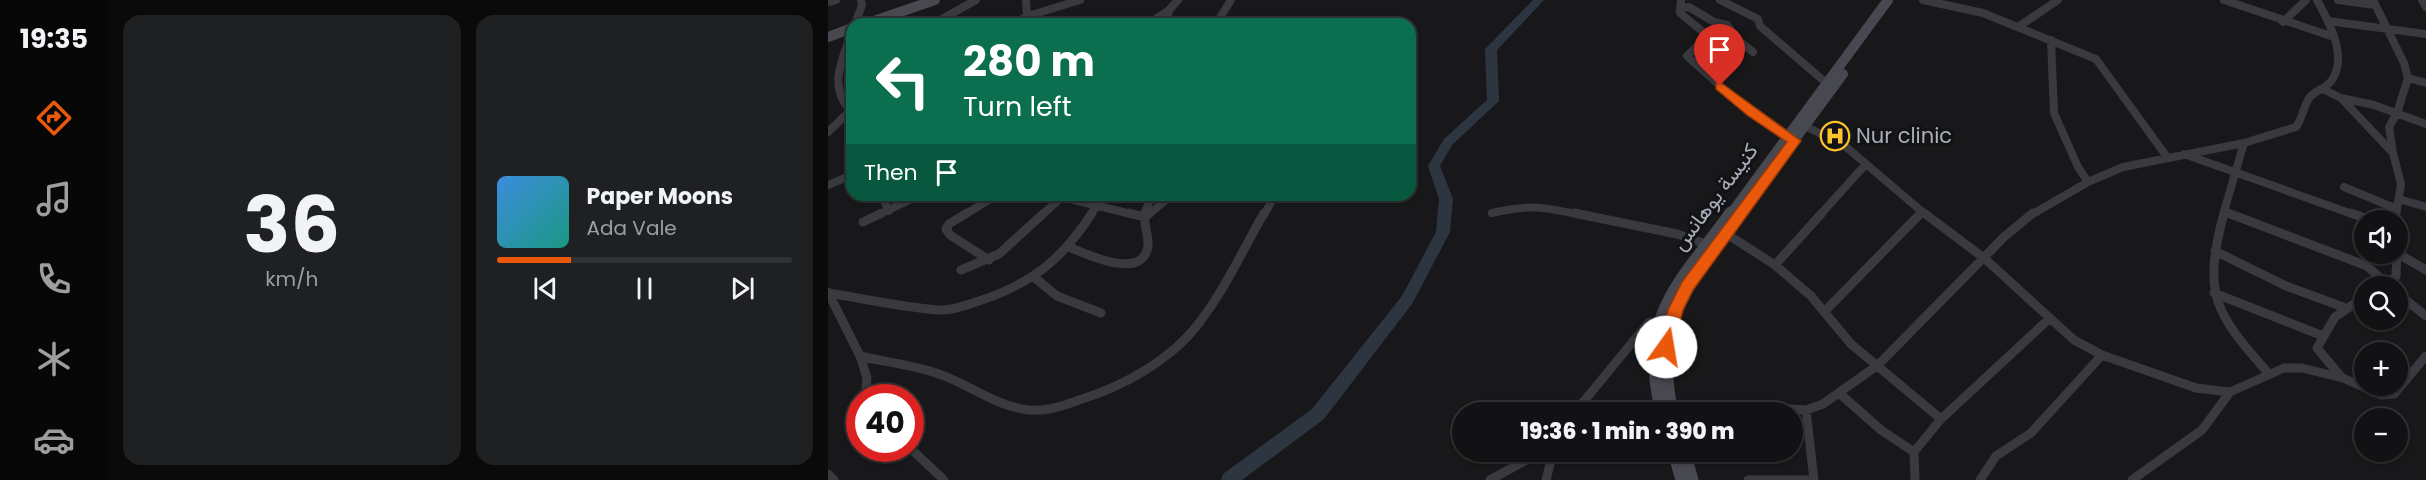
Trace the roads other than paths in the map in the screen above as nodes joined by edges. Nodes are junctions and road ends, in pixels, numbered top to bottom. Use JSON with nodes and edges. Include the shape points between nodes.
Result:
{"nodes":[{"id":1,"x":836,"y":0,"type":"edge"},
{"id":2,"x":861,"y":0,"type":"edge"},
{"id":3,"x":935,"y":0,"type":"edge"},
{"id":4,"x":976,"y":0,"type":"edge"},
{"id":5,"x":1026,"y":0,"type":"edge"},
{"id":6,"x":1079,"y":0,"type":"edge"},
{"id":7,"x":1231,"y":0,"type":"edge"},
{"id":8,"x":1720,"y":0,"type":"edge"},
{"id":9,"x":1888,"y":0,"type":"edge"},
{"id":10,"x":1897,"y":0,"type":"edge"},
{"id":11,"x":1923,"y":0,"type":"edge"},
{"id":12,"x":2058,"y":0,"type":"edge"},
{"id":13,"x":2224,"y":0,"type":"edge"},
{"id":14,"x":2306,"y":0,"type":"edge"},
{"id":15,"x":2318,"y":0,"type":"edge"},
{"id":16,"x":2338,"y":0,"type":"edge"},
{"id":17,"x":2422,"y":0,"type":"edge"},
{"id":18,"x":1174,"y":1,"type":"edge"},
{"id":19,"x":828,"y":2,"type":"edge"},
{"id":20,"x":2244,"y":3,"type":"edge"},
{"id":21,"x":2374,"y":3,"type":"edge"},
{"id":22,"x":1680,"y":4,"type":"edge"},
{"id":23,"x":2426,"y":7,"type":"edge"},
{"id":24,"x":1169,"y":10,"type":"junction"},
{"id":25,"x":1028,"y":16,"type":"junction"},
{"id":26,"x":857,"y":18,"type":"edge"},
{"id":27,"x":882,"y":18,"type":"edge"},
{"id":28,"x":944,"y":18,"type":"edge"},
{"id":29,"x":1024,"y":18,"type":"edge"},
{"id":30,"x":1031,"y":18,"type":"edge"},
{"id":31,"x":1157,"y":18,"type":"edge"},
{"id":32,"x":1168,"y":18,"type":"edge"},
{"id":33,"x":1220,"y":18,"type":"edge"},
{"id":34,"x":2328,"y":21,"type":"junction"},
{"id":35,"x":2283,"y":22,"type":"junction"},
{"id":36,"x":2018,"y":27,"type":"junction"},
{"id":37,"x":846,"y":30,"type":"edge"},
{"id":38,"x":2387,"y":30,"type":"junction"},
{"id":39,"x":840,"y":33,"type":"junction"},
{"id":40,"x":2426,"y":34,"type":"edge"},
{"id":41,"x":828,"y":37,"type":"edge"},
{"id":42,"x":2334,"y":37,"type":"junction"},
{"id":43,"x":846,"y":40,"type":"edge"},
{"id":44,"x":2051,"y":40,"type":"junction"},
{"id":45,"x":846,"y":52,"type":"edge"},
{"id":46,"x":1754,"y":52,"type":"dead end"},
{"id":47,"x":837,"y":70,"type":"junction"},
{"id":48,"x":828,"y":73,"type":"edge"},
{"id":49,"x":2408,"y":78,"type":"junction"},
{"id":50,"x":2426,"y":83,"type":"edge"},
{"id":51,"x":1829,"y":86,"type":"junction"},
{"id":52,"x":2323,"y":89,"type":"junction"},
{"id":53,"x":2341,"y":98,"type":"junction"},
{"id":54,"x":846,"y":106,"type":"edge"},
{"id":55,"x":2397,"y":112,"type":"junction"},
{"id":56,"x":846,"y":115,"type":"edge"},
{"id":57,"x":1801,"y":124,"type":"junction"},
{"id":58,"x":2426,"y":124,"type":"edge"},
{"id":59,"x":828,"y":132,"type":"edge"},
{"id":60,"x":1790,"y":138,"type":"junction"},
{"id":61,"x":2244,"y":143,"type":"junction"},
{"id":62,"x":2393,"y":153,"type":"junction"},
{"id":63,"x":2184,"y":154,"type":"junction"},
{"id":64,"x":2167,"y":157,"type":"junction"},
{"id":65,"x":1866,"y":164,"type":"junction"},
{"id":66,"x":2236,"y":173,"type":"junction"},
{"id":67,"x":846,"y":178,"type":"edge"},
{"id":68,"x":2088,"y":182,"type":"junction"},
{"id":69,"x":828,"y":185,"type":"edge"},
{"id":70,"x":2344,"y":187,"type":"dead end"},
{"id":71,"x":2399,"y":199,"type":"junction"},
{"id":72,"x":884,"y":201,"type":"edge"},
{"id":73,"x":908,"y":201,"type":"edge"},
{"id":74,"x":987,"y":201,"type":"edge"},
{"id":75,"x":1053,"y":201,"type":"edge"},
{"id":76,"x":1078,"y":201,"type":"edge"},
{"id":77,"x":1099,"y":201,"type":"edge"},
{"id":78,"x":1150,"y":201,"type":"edge"},
{"id":79,"x":1164,"y":201,"type":"edge"},
{"id":80,"x":1272,"y":201,"type":"edge"},
{"id":81,"x":1097,"y":206,"type":"junction"},
{"id":82,"x":2426,"y":207,"type":"edge"},
{"id":83,"x":2397,"y":209,"type":"joint"},
{"id":84,"x":889,"y":211,"type":"junction"},
{"id":85,"x":1922,"y":212,"type":"junction"},
{"id":86,"x":2225,"y":212,"type":"junction"},
{"id":87,"x":1492,"y":213,"type":"dead end"},
{"id":88,"x":2354,"y":214,"type":"edge"},
{"id":89,"x":1144,"y":217,"type":"junction"},
{"id":90,"x":863,"y":222,"type":"dead end"},
{"id":91,"x":1723,"y":232,"type":"junction"},
{"id":92,"x":1712,"y":246,"type":"junction"},
{"id":93,"x":1069,"y":248,"type":"junction"},
{"id":94,"x":2215,"y":251,"type":"junction"},
{"id":95,"x":1984,"y":258,"type":"junction"},
{"id":96,"x":2408,"y":258,"type":"edge"},
{"id":97,"x":989,"y":260,"type":"junction"},
{"id":98,"x":1775,"y":265,"type":"junction"},
{"id":99,"x":961,"y":270,"type":"dead end"},
{"id":100,"x":2426,"y":270,"type":"edge"},
{"id":101,"x":2378,"y":276,"type":"edge"},
{"id":102,"x":1035,"y":278,"type":"junction"},
{"id":103,"x":829,"y":292,"type":"edge"},
{"id":104,"x":2214,"y":293,"type":"junction"},
{"id":105,"x":2354,"y":302,"type":"edge"},
{"id":106,"x":2408,"y":302,"type":"edge"},
{"id":107,"x":2343,"y":307,"type":"junction"},
{"id":108,"x":1825,"y":311,"type":"junction"},
{"id":109,"x":1101,"y":313,"type":"dead end"},
{"id":110,"x":2426,"y":316,"type":"edge"},
{"id":111,"x":2049,"y":319,"type":"junction"},
{"id":112,"x":1666,"y":324,"type":"junction"},
{"id":113,"x":2323,"y":336,"type":"junction"},
{"id":114,"x":2102,"y":355,"type":"junction"},
{"id":115,"x":860,"y":356,"type":"junction"},
{"id":116,"x":2426,"y":356,"type":"edge"},
{"id":117,"x":1878,"y":365,"type":"junction"},
{"id":118,"x":2270,"y":374,"type":"junction"},
{"id":119,"x":2343,"y":378,"type":"junction"},
{"id":120,"x":866,"y":384,"type":"edge"},
{"id":121,"x":2230,"y":392,"type":"junction"},
{"id":122,"x":1839,"y":393,"type":"junction"},
{"id":123,"x":1583,"y":402,"type":"edge"},
{"id":124,"x":1666,"y":402,"type":"edge"},
{"id":125,"x":1803,"y":410,"type":"edge"},
{"id":126,"x":1806,"y":410,"type":"junction"},
{"id":127,"x":1941,"y":419,"type":"junction"},
{"id":128,"x":1914,"y":452,"type":"junction"},
{"id":129,"x":924,"y":461,"type":"edge"},
{"id":130,"x":1523,"y":462,"type":"edge"},
{"id":131,"x":1550,"y":462,"type":"edge"},
{"id":132,"x":1677,"y":462,"type":"edge"},
{"id":133,"x":1687,"y":462,"type":"edge"},
{"id":134,"x":828,"y":474,"type":"edge"},
{"id":135,"x":834,"y":480,"type":"edge"},
{"id":136,"x":944,"y":480,"type":"edge"},
{"id":137,"x":1490,"y":480,"type":"edge"},
{"id":138,"x":1546,"y":480,"type":"edge"},
{"id":139,"x":1682,"y":480,"type":"edge"},
{"id":140,"x":1692,"y":480,"type":"edge"},
{"id":141,"x":1748,"y":480,"type":"edge"},
{"id":142,"x":1814,"y":480,"type":"edge"},
{"id":143,"x":1915,"y":480,"type":"edge"},
{"id":144,"x":1980,"y":480,"type":"edge"},
{"id":145,"x":2132,"y":480,"type":"edge"}],
"edges":[{"from":1,"to":19,"type":"street"},
{"from":2,"to":26,"type":"street"},
{"from":3,"to":27,"type":"street"},
{"from":4,"to":28,"type":"street"},
{"from":5,"to":25,"type":"street"},
{"from":6,"to":25,"type":"street"},
{"from":7,"to":33,"type":"street"},
{"from":8,"to":51,"type":"street","via":[[1758,19],[1761,27]]},
{"from":9,"to":51,"type":"street"},
{"from":10,"to":51,"type":"street"},
{"from":11,"to":36,"type":"street","via":[[1983,13]]},
{"from":12,"to":36,"type":"street"},
{"from":13,"to":20,"type":"street"},
{"from":14,"to":35,"type":"street"},
{"from":15,"to":34,"type":"street"},
{"from":16,"to":21,"type":"street"},
{"from":17,"to":23,"type":"street"},
{"from":18,"to":24,"type":"street"},
{"from":20,"to":35,"type":"street"},
{"from":21,"to":38,"type":"street"},
{"from":22,"to":46,"type":"street","via":[[1728,26]]},
{"from":22,"to":60,"type":"street","via":[[1680,13],[1708,36],[1687,56],[1751,112]]},
{"from":24,"to":31,"type":"street"},
{"from":24,"to":32,"type":"street"},
{"from":25,"to":29,"type":"street"},
{"from":25,"to":30,"type":"street"},
{"from":34,"to":38,"type":"street"},
{"from":34,"to":42,"type":"street"},
{"from":35,"to":42,"type":"street"},
{"from":36,"to":44,"type":"street"},
{"from":37,"to":39,"type":"street"},
{"from":38,"to":40,"type":"street"},
{"from":38,"to":49,"type":"street"},
{"from":39,"to":41,"type":"street"},
{"from":39,"to":43,"type":"street"},
{"from":42,"to":52,"type":"street","via":[[2337,61],[2331,81]]},
{"from":44,"to":64,"type":"street","via":[[2096,59]]},
{"from":44,"to":68,"type":"street","via":[[2054,113]]},
{"from":45,"to":47,"type":"street"},
{"from":47,"to":48,"type":"street"},
{"from":47,"to":54,"type":"street","via":[[835,87],[839,101]]},
{"from":49,"to":50,"type":"street"},
{"from":49,"to":55,"type":"street"},
{"from":51,"to":57,"type":"street"},
{"from":52,"to":53,"type":"street"},
{"from":52,"to":61,"type":"street","via":[[2312,94],[2296,127]]},
{"from":53,"to":55,"type":"street"},
{"from":53,"to":62,"type":"street"},
{"from":55,"to":58,"type":"street"},
{"from":55,"to":62,"type":"street","via":[[2389,127]]},
{"from":56,"to":59,"type":"street"},
{"from":57,"to":60,"type":"street"},
{"from":57,"to":65,"type":"street","via":[[1845,146]]},
{"from":60,"to":91,"type":"street"},
{"from":61,"to":63,"type":"street"},
{"from":61,"to":66,"type":"street"},
{"from":62,"to":71,"type":"street","via":[[2401,184]]},
{"from":63,"to":64,"type":"street"},
{"from":63,"to":66,"type":"street"},
{"from":64,"to":68,"type":"street","via":[[2123,167]]},
{"from":65,"to":85,"type":"street"},
{"from":65,"to":98,"type":"street"},
{"from":66,"to":86,"type":"street"},
{"from":66,"to":88,"type":"street"},
{"from":67,"to":69,"type":"street"},
{"from":68,"to":95,"type":"street","via":[[2033,213]]},
{"from":70,"to":83,"type":"street"},
{"from":71,"to":82,"type":"street"},
{"from":71,"to":83,"type":"street"},
{"from":72,"to":84,"type":"street"},
{"from":73,"to":84,"type":"street"},
{"from":74,"to":97,"type":"street","via":[[946,229]]},
{"from":75,"to":97,"type":"street"},
{"from":76,"to":81,"type":"street"},
{"from":77,"to":81,"type":"street"},
{"from":78,"to":89,"type":"street"},
{"from":79,"to":89,"type":"street"},
{"from":80,"to":115,"type":"street","via":[[1226,284],[1198,325],[1142,372],[1084,400],[1029,410],[994,401],[937,373]]},
{"from":81,"to":89,"type":"street"},
{"from":81,"to":93,"type":"street"},
{"from":84,"to":90,"type":"street"},
{"from":85,"to":95,"type":"street"},
{"from":85,"to":108,"type":"street"},
{"from":86,"to":94,"type":"street"},
{"from":86,"to":101,"type":"street","via":[[2367,266]]},
{"from":87,"to":92,"type":"street","via":[[1522,206],[1548,208],[1677,234]]},
{"from":89,"to":93,"type":"street","via":[[1148,246],[1143,258],[1133,266]]},
{"from":91,"to":92,"type":"street"},
{"from":91,"to":98,"type":"street"},
{"from":92,"to":112,"type":"street"},
{"from":93,"to":102,"type":"street"},
{"from":94,"to":104,"type":"street"},
{"from":94,"to":107,"type":"street","via":[[2286,286]]},
{"from":95,"to":111,"type":"street"},
{"from":95,"to":117,"type":"street"},
{"from":96,"to":100,"type":"street"},
{"from":97,"to":99,"type":"street"},
{"from":98,"to":108,"type":"street"},
{"from":102,"to":103,"type":"street","via":[[951,310]]},
{"from":102,"to":109,"type":"street","via":[[1046,291]]},
{"from":103,"to":115,"type":"street"},
{"from":104,"to":113,"type":"street"},
{"from":104,"to":118,"type":"street","via":[[2234,335]]},
{"from":105,"to":107,"type":"street"},
{"from":106,"to":110,"type":"street"},
{"from":107,"to":113,"type":"street"},
{"from":108,"to":117,"type":"street","via":[[1851,344]]},
{"from":111,"to":114,"type":"street","via":[[2074,340]]},
{"from":111,"to":127,"type":"street"},
{"from":112,"to":123,"type":"street","via":[[1649,322]]},
{"from":112,"to":124,"type":"street"},
{"from":113,"to":119,"type":"street","via":[[2318,348]]},
{"from":114,"to":121,"type":"street","via":[[2196,388]]},
{"from":114,"to":144,"type":"street","via":[[2031,433],[1996,456]]},
{"from":115,"to":120,"type":"street"},
{"from":116,"to":119,"type":"street","via":[[2394,394],[2371,393]]},
{"from":117,"to":122,"type":"street"},
{"from":117,"to":127,"type":"street"},
{"from":118,"to":119,"type":"street","via":[[2284,368],[2302,368]]},
{"from":118,"to":121,"type":"street"},
{"from":121,"to":145,"type":"street","via":[[2202,430]]},
{"from":122,"to":126,"type":"street"},
{"from":122,"to":128,"type":"street","via":[[1881,430]]},
{"from":125,"to":126,"type":"street"},
{"from":126,"to":142,"type":"street"},
{"from":127,"to":128,"type":"street"},
{"from":128,"to":143,"type":"street"},
{"from":129,"to":136,"type":"street"},
{"from":130,"to":137,"type":"street"},
{"from":131,"to":138,"type":"street"},
{"from":132,"to":139,"type":"street"},
{"from":133,"to":140,"type":"street"},
{"from":134,"to":135,"type":"street"},
{"from":141,"to":142,"type":"street"}]}
